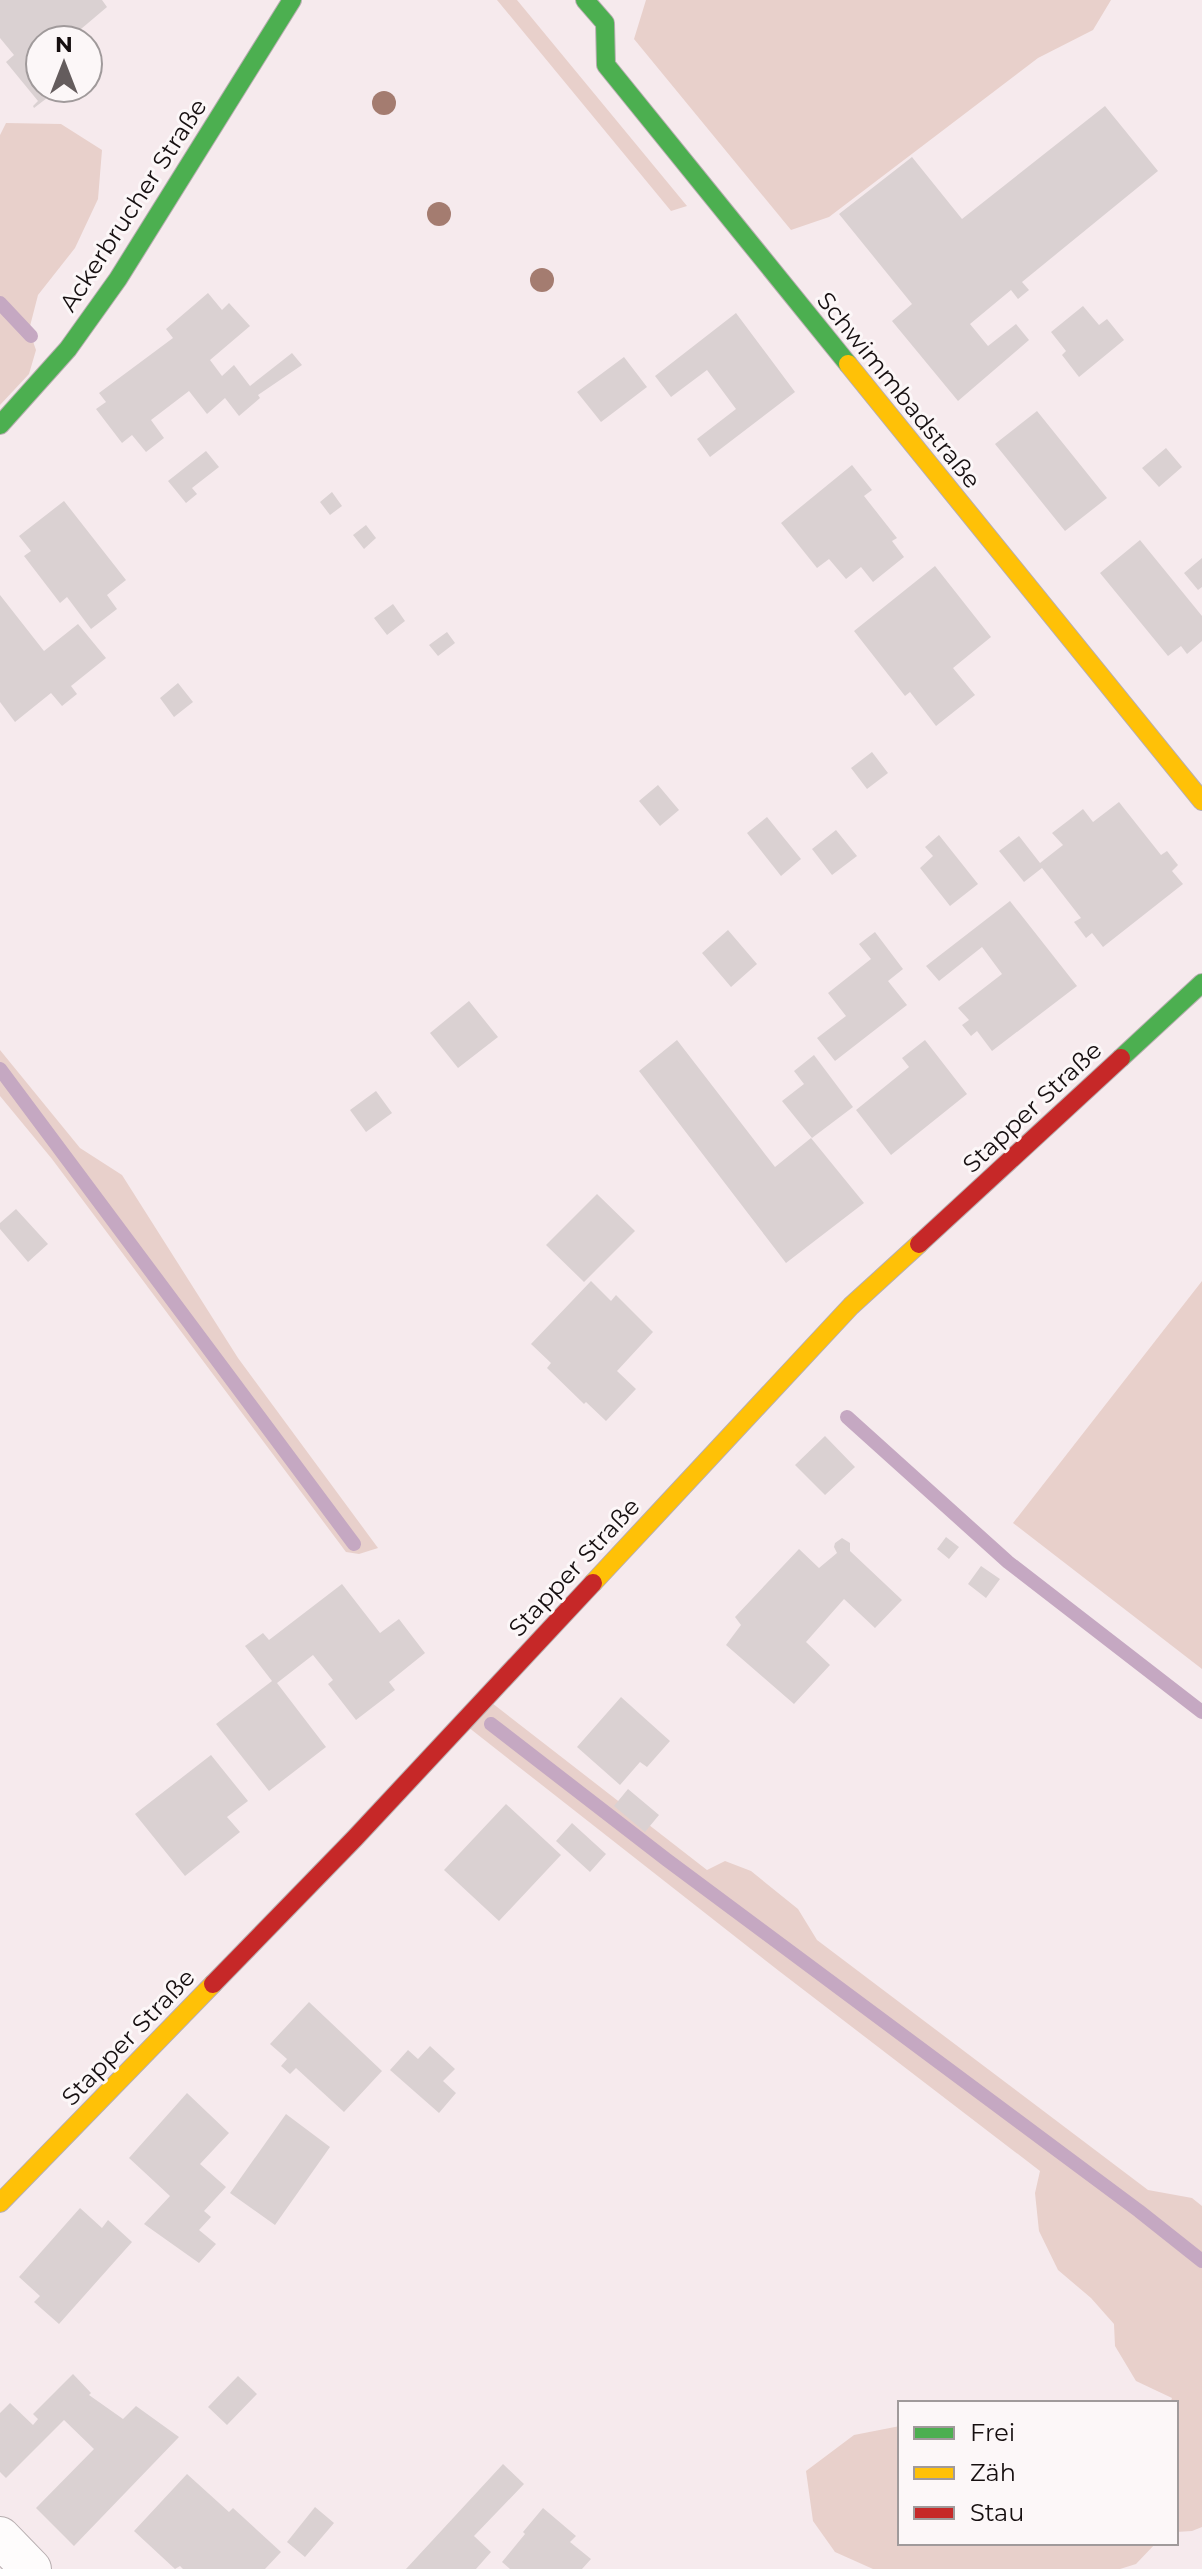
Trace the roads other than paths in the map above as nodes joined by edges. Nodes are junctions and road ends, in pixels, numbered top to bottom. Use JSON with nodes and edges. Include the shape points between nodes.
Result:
{"nodes":[{"id":1,"x":292,"y":0,"type":"edge"},
{"id":2,"x":585,"y":0,"type":"edge"},
{"id":3,"x":0,"y":425,"type":"edge"},
{"id":4,"x":1202,"y":801,"type":"edge"},
{"id":5,"x":1202,"y":983,"type":"edge"},
{"id":6,"x":0,"y":2203,"type":"edge"},
{"id":7,"x":0,"y":2537,"type":"edge"},
{"id":8,"x":31,"y":2569,"type":"edge"}],
"edges":[{"from":1,"to":3,"type":"street","name":"Ackerbrucher Straße","via":[[118,279],[68,349]]},
{"from":2,"to":4,"type":"street","name":"Schwimmbadstraße","via":[[605,23],[606,65]]},
{"from":5,"to":6,"type":"street","name":"Stapper Straße","via":[[851,1306],[355,1838]]},
{"from":7,"to":8,"type":"street"}]}
